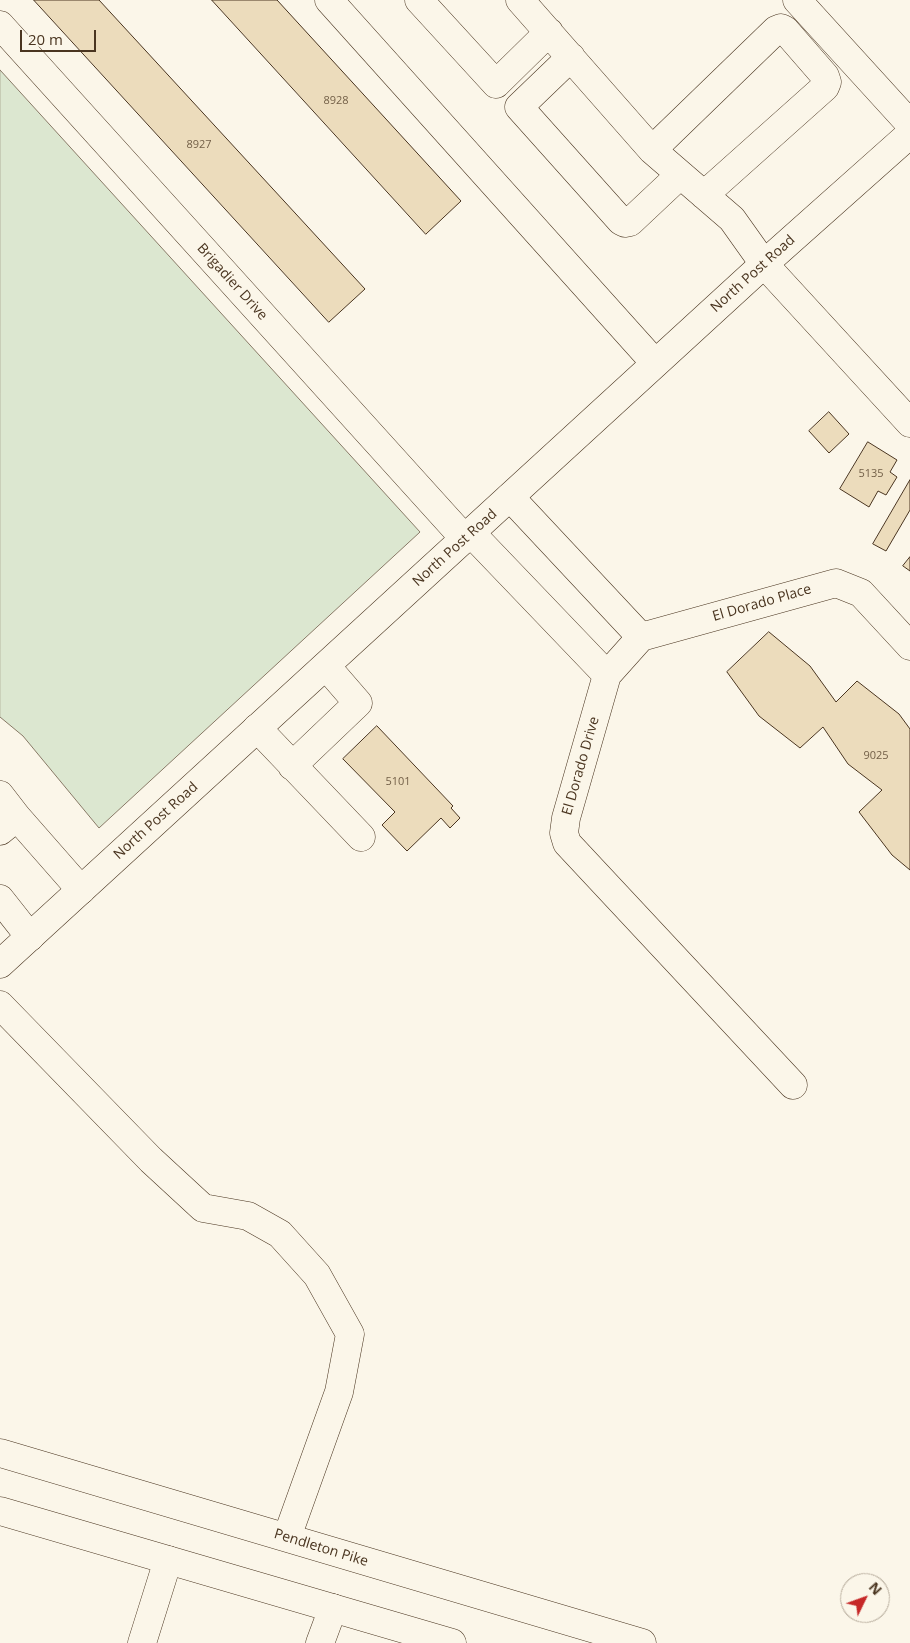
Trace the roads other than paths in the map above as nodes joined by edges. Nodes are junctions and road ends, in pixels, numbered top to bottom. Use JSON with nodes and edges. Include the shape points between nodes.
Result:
{"nodes":[{"id":1,"x":329,"y":0,"type":"edge"},
{"id":2,"x":419,"y":0,"type":"edge"},
{"id":3,"x":520,"y":0,"type":"edge"},
{"id":4,"x":797,"y":0,"type":"edge"},
{"id":5,"x":0,"y":25,"type":"edge"},
{"id":6,"x":549,"y":32,"type":"junction"},
{"id":7,"x":571,"y":57,"type":"junction"},
{"id":8,"x":910,"y":124,"type":"edge"},
{"id":9,"x":910,"y":134,"type":"edge"},
{"id":10,"x":652,"y":150,"type":"junction"},
{"id":11,"x":680,"y":175,"type":"junction"},
{"id":12,"x":704,"y":196,"type":"junction"},
{"id":13,"x":764,"y":264,"type":"junction"},
{"id":14,"x":655,"y":363,"type":"junction"},
{"id":15,"x":910,"y":423,"type":"edge"},
{"id":16,"x":510,"y":497,"type":"junction"},
{"id":17,"x":468,"y":536,"type":"junction"},
{"id":18,"x":641,"y":637,"type":"junction"},
{"id":19,"x":910,"y":646,"type":"edge"},
{"id":20,"x":326,"y":666,"type":"junction"},
{"id":21,"x":607,"y":675,"type":"junction"},
{"id":22,"x":257,"y":728,"type":"junction"},
{"id":23,"x":292,"y":766,"type":"junction"},
{"id":24,"x":0,"y":795,"type":"edge"},
{"id":25,"x":8,"y":824,"type":"edge"},
{"id":26,"x":362,"y":837,"type":"dead end"},
{"id":27,"x":80,"y":890,"type":"junction"},
{"id":28,"x":0,"y":899,"type":"edge"},
{"id":29,"x":30,"y":937,"type":"junction"},
{"id":30,"x":0,"y":964,"type":"edge"},
{"id":31,"x":0,"y":1005,"type":"edge"},
{"id":32,"x":793,"y":1085,"type":"dead end"},
{"id":33,"x":0,"y":1453,"type":"edge"},
{"id":34,"x":0,"y":1511,"type":"edge"},
{"id":35,"x":288,"y":1537,"type":"junction"},
{"id":36,"x":168,"y":1560,"type":"junction"},
{"id":37,"x":332,"y":1608,"type":"junction"},
{"id":38,"x":443,"y":1642,"type":"edge"},
{"id":39,"x":142,"y":1643,"type":"edge"},
{"id":40,"x":320,"y":1643,"type":"edge"},
{"id":41,"x":642,"y":1643,"type":"edge"}],
"edges":[{"from":1,"to":14,"type":"street"},
{"from":2,"to":6,"type":"street","via":[[496,84]]},
{"from":3,"to":6,"type":"street"},
{"from":4,"to":8,"type":"street"},
{"from":5,"to":17,"type":"street","name":"Brigadier Drive"},
{"from":6,"to":7,"type":"street"},
{"from":7,"to":10,"type":"street"},
{"from":7,"to":11,"type":"street","via":[[519,107],[621,221],[630,222]]},
{"from":9,"to":13,"type":"street","name":"North Post Road"},
{"from":10,"to":11,"type":"street"},
{"from":10,"to":12,"type":"street","via":[[776,30],[785,30],[826,76],[825,88]]},
{"from":11,"to":12,"type":"street"},
{"from":12,"to":13,"type":"street","via":[[732,219]]},
{"from":13,"to":14,"type":"street","name":"North Post Road"},
{"from":13,"to":15,"type":"street"},
{"from":14,"to":16,"type":"street","name":"North Post Road"},
{"from":16,"to":17,"type":"street","name":"North Post Road"},
{"from":16,"to":18,"type":"street"},
{"from":17,"to":20,"type":"street","name":"North Post Road"},
{"from":17,"to":21,"type":"street"},
{"from":18,"to":19,"type":"street","name":"El Dorado Place","via":[[836,583],[861,593]]},
{"from":18,"to":21,"type":"street"},
{"from":20,"to":22,"type":"street","name":"North Post Road"},
{"from":20,"to":23,"type":"street","via":[[358,703]]},
{"from":21,"to":32,"type":"street","name":"El Dorado Drive","via":[[565,822],[567,843]]},
{"from":22,"to":23,"type":"street"},
{"from":22,"to":27,"type":"street","name":"North Post Road"},
{"from":23,"to":26,"type":"street"},
{"from":24,"to":25,"type":"street"},
{"from":25,"to":27,"type":"street"},
{"from":27,"to":29,"type":"street","name":"North Post Road"},
{"from":28,"to":29,"type":"street"},
{"from":29,"to":30,"type":"street","name":"North Post Road"},
{"from":31,"to":35,"type":"street","via":[[151,1160],[203,1208],[248,1216],[280,1234],[317,1275],[350,1334],[339,1392]]},
{"from":33,"to":35,"type":"street","name":"Pendleton Pike"},
{"from":34,"to":36,"type":"street"},
{"from":35,"to":41,"type":"street","name":"Pendleton Pike"},
{"from":36,"to":37,"type":"street"},
{"from":36,"to":39,"type":"street"},
{"from":37,"to":38,"type":"street"},
{"from":37,"to":40,"type":"street"}]}
